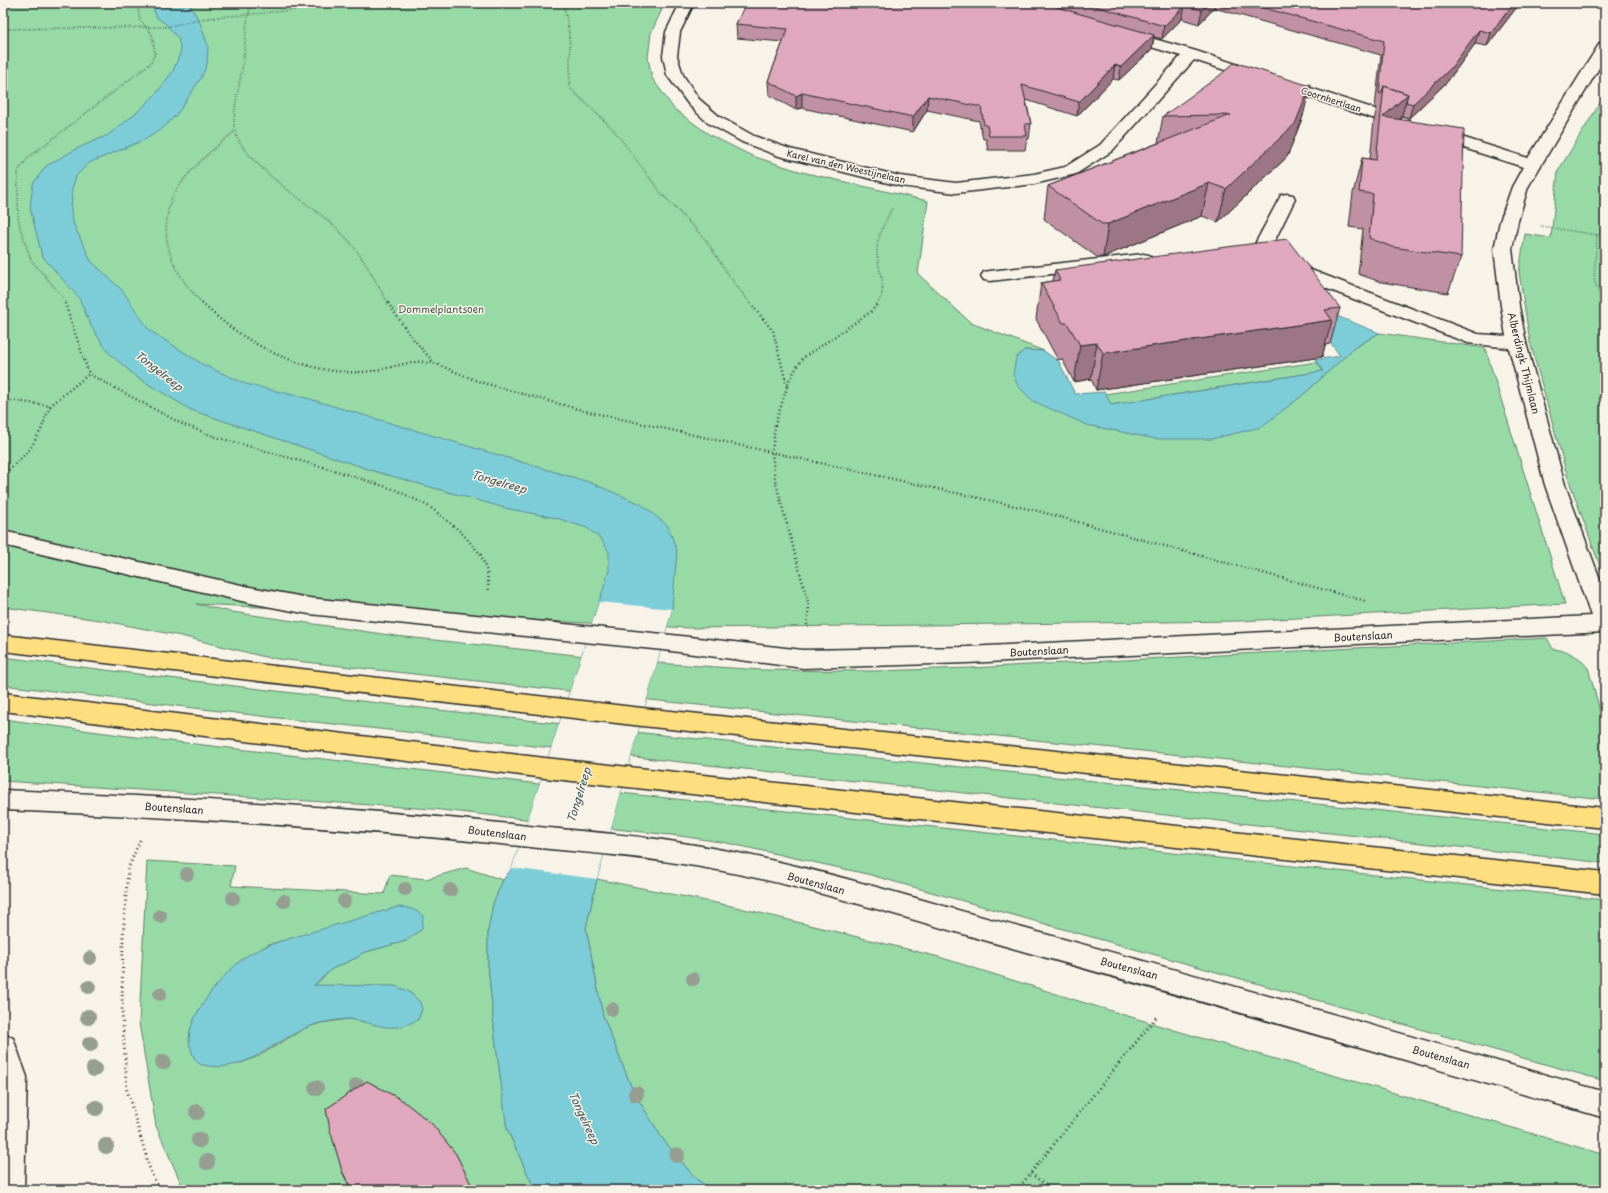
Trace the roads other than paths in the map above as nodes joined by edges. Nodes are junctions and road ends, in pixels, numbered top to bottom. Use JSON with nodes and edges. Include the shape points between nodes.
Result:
{"nodes":[{"id":1,"x":687,"y":3,"type":"edge"},
{"id":2,"x":1107,"y":30,"type":"edge"},
{"id":3,"x":1605,"y":46,"type":"edge"},
{"id":4,"x":1191,"y":54,"type":"junction"},
{"id":5,"x":1532,"y":165,"type":"junction"},
{"id":6,"x":1287,"y":199,"type":"dead end"},
{"id":7,"x":1162,"y":257,"type":"edge"},
{"id":8,"x":990,"y":276,"type":"dead end"},
{"id":9,"x":1517,"y":343,"type":"junction"},
{"id":10,"x":3,"y":538,"type":"edge"},
{"id":11,"x":1605,"y":623,"type":"edge"},
{"id":12,"x":3,"y":643,"type":"edge"},
{"id":13,"x":3,"y":702,"type":"edge"},
{"id":14,"x":3,"y":800,"type":"edge"},
{"id":15,"x":1599,"y":817,"type":"edge"},
{"id":16,"x":1605,"y":883,"type":"edge"},
{"id":17,"x":3,"y":1047,"type":"edge"},
{"id":18,"x":1605,"y":1105,"type":"edge"},
{"id":19,"x":9,"y":1190,"type":"edge"}],
"edges":[{"from":1,"to":4,"type":"street","name":"Karel van den Woestijnelaan","via":[[674,32],[670,56],[675,76],[694,102],[714,120],[748,139],[785,153],[900,181],[956,188],[1034,179],[1070,171],[1106,148]]},
{"from":2,"to":4,"type":"street","name":"Coornhertlaan"},
{"from":3,"to":5,"type":"street","name":"Alberdingk Thijmlaan"},
{"from":4,"to":5,"type":"street","name":"Coornhertlaan"},
{"from":5,"to":9,"type":"street","name":"Alberdingk Thijmlaan","via":[[1520,188],[1503,249]]},
{"from":6,"to":9,"type":"street","via":[[1255,247],[1305,274],[1475,339]]},
{"from":7,"to":8,"type":"street"},
{"from":9,"to":11,"type":"street","name":"Alberdingk Thijmlaan","via":[[1555,485]]},
{"from":10,"to":11,"type":"street","name":"Boutenslaan","via":[[309,606],[803,659],[967,655]]},
{"from":12,"to":15,"type":"main road","via":[[642,718]]},
{"from":13,"to":16,"type":"main road","via":[[545,768]]},
{"from":14,"to":18,"type":"street","name":"Boutenslaan","via":[[154,806],[442,827],[674,852],[752,867],[1183,983]]},
{"from":17,"to":19,"type":"street","via":[[13,1077]]}]}
